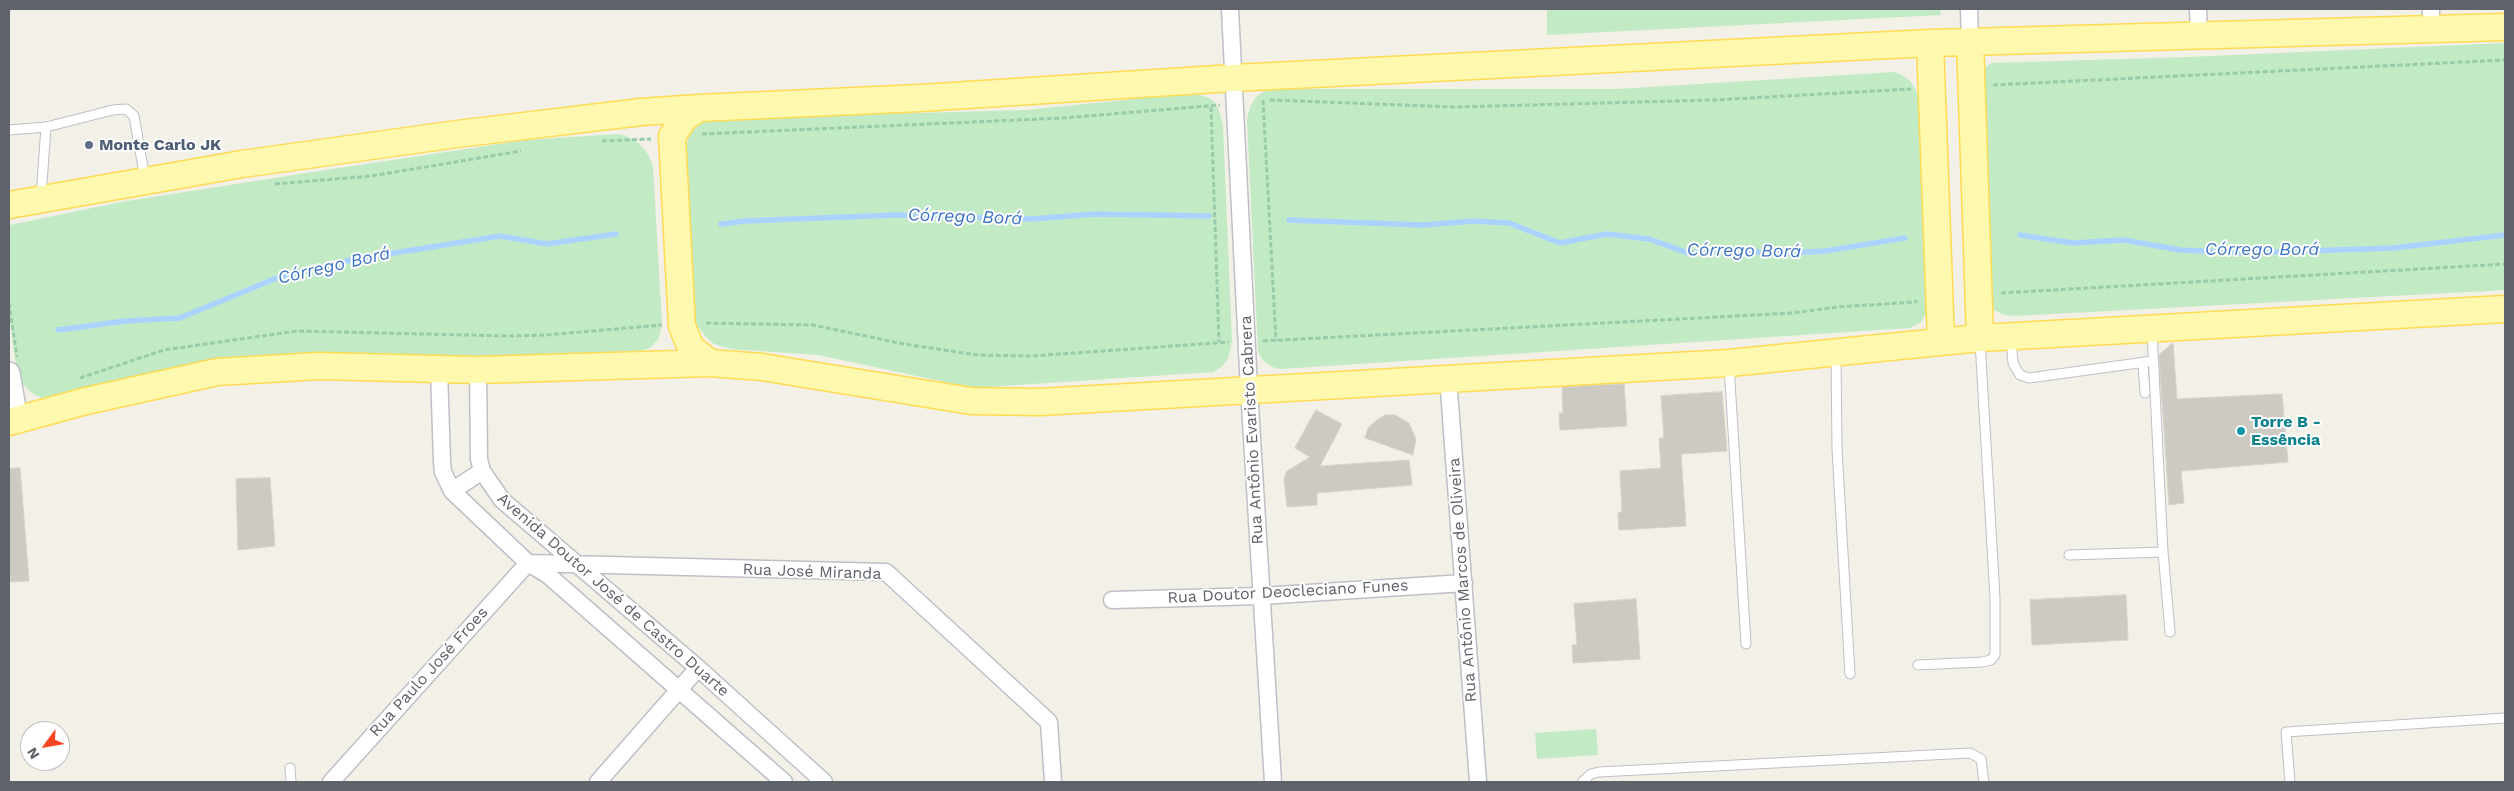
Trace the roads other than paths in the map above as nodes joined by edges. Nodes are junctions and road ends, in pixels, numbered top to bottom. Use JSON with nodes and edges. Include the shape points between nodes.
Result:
{"nodes":[{"id":1,"x":1230,"y":9,"type":"edge"},
{"id":2,"x":1969,"y":9,"type":"edge"},
{"id":3,"x":2198,"y":9,"type":"edge"},
{"id":4,"x":2431,"y":19,"type":"edge"},
{"id":5,"x":2505,"y":27,"type":"edge"},
{"id":6,"x":2199,"y":36,"type":"junction"},
{"id":7,"x":1970,"y":41,"type":"junction"},
{"id":8,"x":1930,"y":43,"type":"junction"},
{"id":9,"x":1233,"y":78,"type":"junction"},
{"id":10,"x":699,"y":108,"type":"junction"},
{"id":11,"x":641,"y":112,"type":"junction"},
{"id":12,"x":46,"y":127,"type":"junction"},
{"id":13,"x":9,"y":130,"type":"edge"},
{"id":14,"x":672,"y":136,"type":"junction"},
{"id":15,"x":145,"y":182,"type":"junction"},
{"id":16,"x":41,"y":198,"type":"junction"},
{"id":17,"x":9,"y":205,"type":"edge"},
{"id":18,"x":2505,"y":310,"type":"edge"},
{"id":19,"x":697,"y":322,"type":"junction"},
{"id":20,"x":2152,"y":328,"type":"junction"},
{"id":21,"x":2011,"y":336,"type":"junction"},
{"id":22,"x":1980,"y":338,"type":"junction"},
{"id":23,"x":1941,"y":341,"type":"junction"},
{"id":24,"x":1836,"y":351,"type":"junction"},
{"id":25,"x":2153,"y":362,"type":"junction"},
{"id":26,"x":710,"y":363,"type":"junction"},
{"id":27,"x":1729,"y":363,"type":"junction"},
{"id":28,"x":2143,"y":363,"type":"junction"},
{"id":29,"x":652,"y":364,"type":"junction"},
{"id":30,"x":14,"y":370,"type":"edge"},
{"id":31,"x":478,"y":370,"type":"junction"},
{"id":32,"x":439,"y":371,"type":"junction"},
{"id":33,"x":1448,"y":377,"type":"junction"},
{"id":34,"x":1249,"y":389,"type":"junction"},
{"id":35,"x":2145,"y":393,"type":"dead end"},
{"id":36,"x":13,"y":421,"type":"edge"},
{"id":37,"x":482,"y":471,"type":"junction"},
{"id":38,"x":452,"y":491,"type":"junction"},
{"id":39,"x":2163,"y":552,"type":"junction"},
{"id":40,"x":2069,"y":555,"type":"dead end"},
{"id":41,"x":528,"y":563,"type":"junction"},
{"id":42,"x":577,"y":565,"type":"junction"},
{"id":43,"x":1464,"y":582,"type":"junction"},
{"id":44,"x":1260,"y":596,"type":"junction"},
{"id":45,"x":1112,"y":600,"type":"dead end"},
{"id":46,"x":2170,"y":632,"type":"dead end"},
{"id":47,"x":1746,"y":644,"type":"dead end"},
{"id":48,"x":1918,"y":665,"type":"dead end"},
{"id":49,"x":698,"y":668,"type":"junction"},
{"id":50,"x":1850,"y":674,"type":"dead end"},
{"id":51,"x":679,"y":690,"type":"junction"},
{"id":52,"x":2505,"y":718,"type":"edge"},
{"id":53,"x":290,"y":768,"type":"dead end"},
{"id":54,"x":291,"y":782,"type":"edge"},
{"id":55,"x":331,"y":782,"type":"edge"},
{"id":56,"x":598,"y":782,"type":"edge"},
{"id":57,"x":784,"y":782,"type":"edge"},
{"id":58,"x":824,"y":782,"type":"edge"},
{"id":59,"x":1053,"y":782,"type":"edge"},
{"id":60,"x":1273,"y":782,"type":"edge"},
{"id":61,"x":1478,"y":782,"type":"edge"},
{"id":62,"x":1582,"y":782,"type":"edge"},
{"id":63,"x":1984,"y":782,"type":"edge"},
{"id":64,"x":2290,"y":782,"type":"edge"}],
"edges":[{"from":1,"to":9,"type":"street","name":"Rua Antônio Evaristo Cabrera"},
{"from":2,"to":7,"type":"street"},
{"from":3,"to":6,"type":"street"},
{"from":4,"to":5,"type":"main road"},
{"from":4,"to":6,"type":"main road"},
{"from":6,"to":7,"type":"main road"},
{"from":7,"to":8,"type":"main road"},
{"from":7,"to":22,"type":"main road","via":[[1986,89]]},
{"from":8,"to":9,"type":"main road"},
{"from":8,"to":23,"type":"main road","via":[[1918,92]]},
{"from":9,"to":10,"type":"main road","via":[[922,98]]},
{"from":9,"to":34,"type":"street","name":"Rua Antônio Evaristo Cabrera"},
{"from":10,"to":11,"type":"main road"},
{"from":10,"to":14,"type":"main road","via":[[680,123]]},
{"from":11,"to":14,"type":"main road"},
{"from":11,"to":15,"type":"main road","via":[[242,164]]},
{"from":12,"to":13,"type":"lane"},
{"from":12,"to":15,"type":"lane","via":[[126,109],[134,116]]},
{"from":12,"to":16,"type":"lane"},
{"from":14,"to":19,"type":"main road"},
{"from":15,"to":16,"type":"main road"},
{"from":16,"to":17,"type":"main road"},
{"from":18,"to":20,"type":"main road"},
{"from":19,"to":26,"type":"main road","via":[[690,348]]},
{"from":19,"to":29,"type":"main road"},
{"from":20,"to":21,"type":"main road"},
{"from":20,"to":25,"type":"lane"},
{"from":21,"to":22,"type":"main road"},
{"from":21,"to":28,"type":"lane","via":[[2014,363],[2020,375],[2029,378]]},
{"from":22,"to":23,"type":"main road"},
{"from":22,"to":48,"type":"lane","via":[[1995,598],[1995,655],[1991,660],[1982,662]]},
{"from":23,"to":24,"type":"main road"},
{"from":24,"to":27,"type":"main road"},
{"from":24,"to":50,"type":"lane","via":[[1837,450]]},
{"from":25,"to":28,"type":"lane"},
{"from":25,"to":39,"type":"lane"},
{"from":26,"to":29,"type":"main road"},
{"from":26,"to":34,"type":"main road","via":[[762,367],[971,401],[1040,402]]},
{"from":27,"to":33,"type":"main road"},
{"from":27,"to":47,"type":"lane"},
{"from":28,"to":35,"type":"lane"},
{"from":29,"to":31,"type":"main road"},
{"from":30,"to":36,"type":"street"},
{"from":31,"to":32,"type":"main road"},
{"from":31,"to":37,"type":"street","name":"Avenida Doutor José de Castro Duarte"},
{"from":32,"to":36,"type":"main road","via":[[319,366],[217,372]]},
{"from":32,"to":38,"type":"street","name":"Avenida Doutor José de Castro Duarte","via":[[443,472]]},
{"from":33,"to":34,"type":"main road"},
{"from":33,"to":43,"type":"street","name":"Rua Antônio Marcos de Oliveira"},
{"from":34,"to":44,"type":"street","name":"Rua Antônio Evaristo Cabrera"},
{"from":37,"to":38,"type":"street"},
{"from":37,"to":42,"type":"street","name":"Avenida Doutor José de Castro Duarte","via":[[502,500]]},
{"from":38,"to":41,"type":"street","name":"Avenida Doutor José de Castro Duarte"},
{"from":39,"to":40,"type":"lane"},
{"from":39,"to":46,"type":"lane"},
{"from":41,"to":42,"type":"street","name":"Rua José Miranda"},
{"from":41,"to":51,"type":"street","name":"Avenida Doutor José de Castro Duarte","via":[[548,575]]},
{"from":41,"to":55,"type":"street","name":"Rua Paulo José Froes"},
{"from":42,"to":49,"type":"street","name":"Avenida Doutor José de Castro Duarte"},
{"from":42,"to":59,"type":"street","name":"Rua José Miranda","via":[[886,572],[1049,722]]},
{"from":43,"to":44,"type":"street","name":"Rua Doutor Deocleciano Funes"},
{"from":43,"to":61,"type":"street","name":"Rua Antônio Marcos de Oliveira"},
{"from":44,"to":45,"type":"street","name":"Rua Doutor Deocleciano Funes"},
{"from":44,"to":60,"type":"street","name":"Rua Antônio Evaristo Cabrera"},
{"from":49,"to":51,"type":"street"},
{"from":49,"to":58,"type":"street","name":"Avenida Doutor José de Castro Duarte"},
{"from":51,"to":56,"type":"street"},
{"from":51,"to":57,"type":"street","name":"Avenida Doutor José de Castro Duarte"},
{"from":52,"to":64,"type":"lane","via":[[2286,732]]},
{"from":53,"to":54,"type":"lane"},
{"from":62,"to":63,"type":"lane","via":[[1598,772],[1970,753],[1981,759]]}]}
